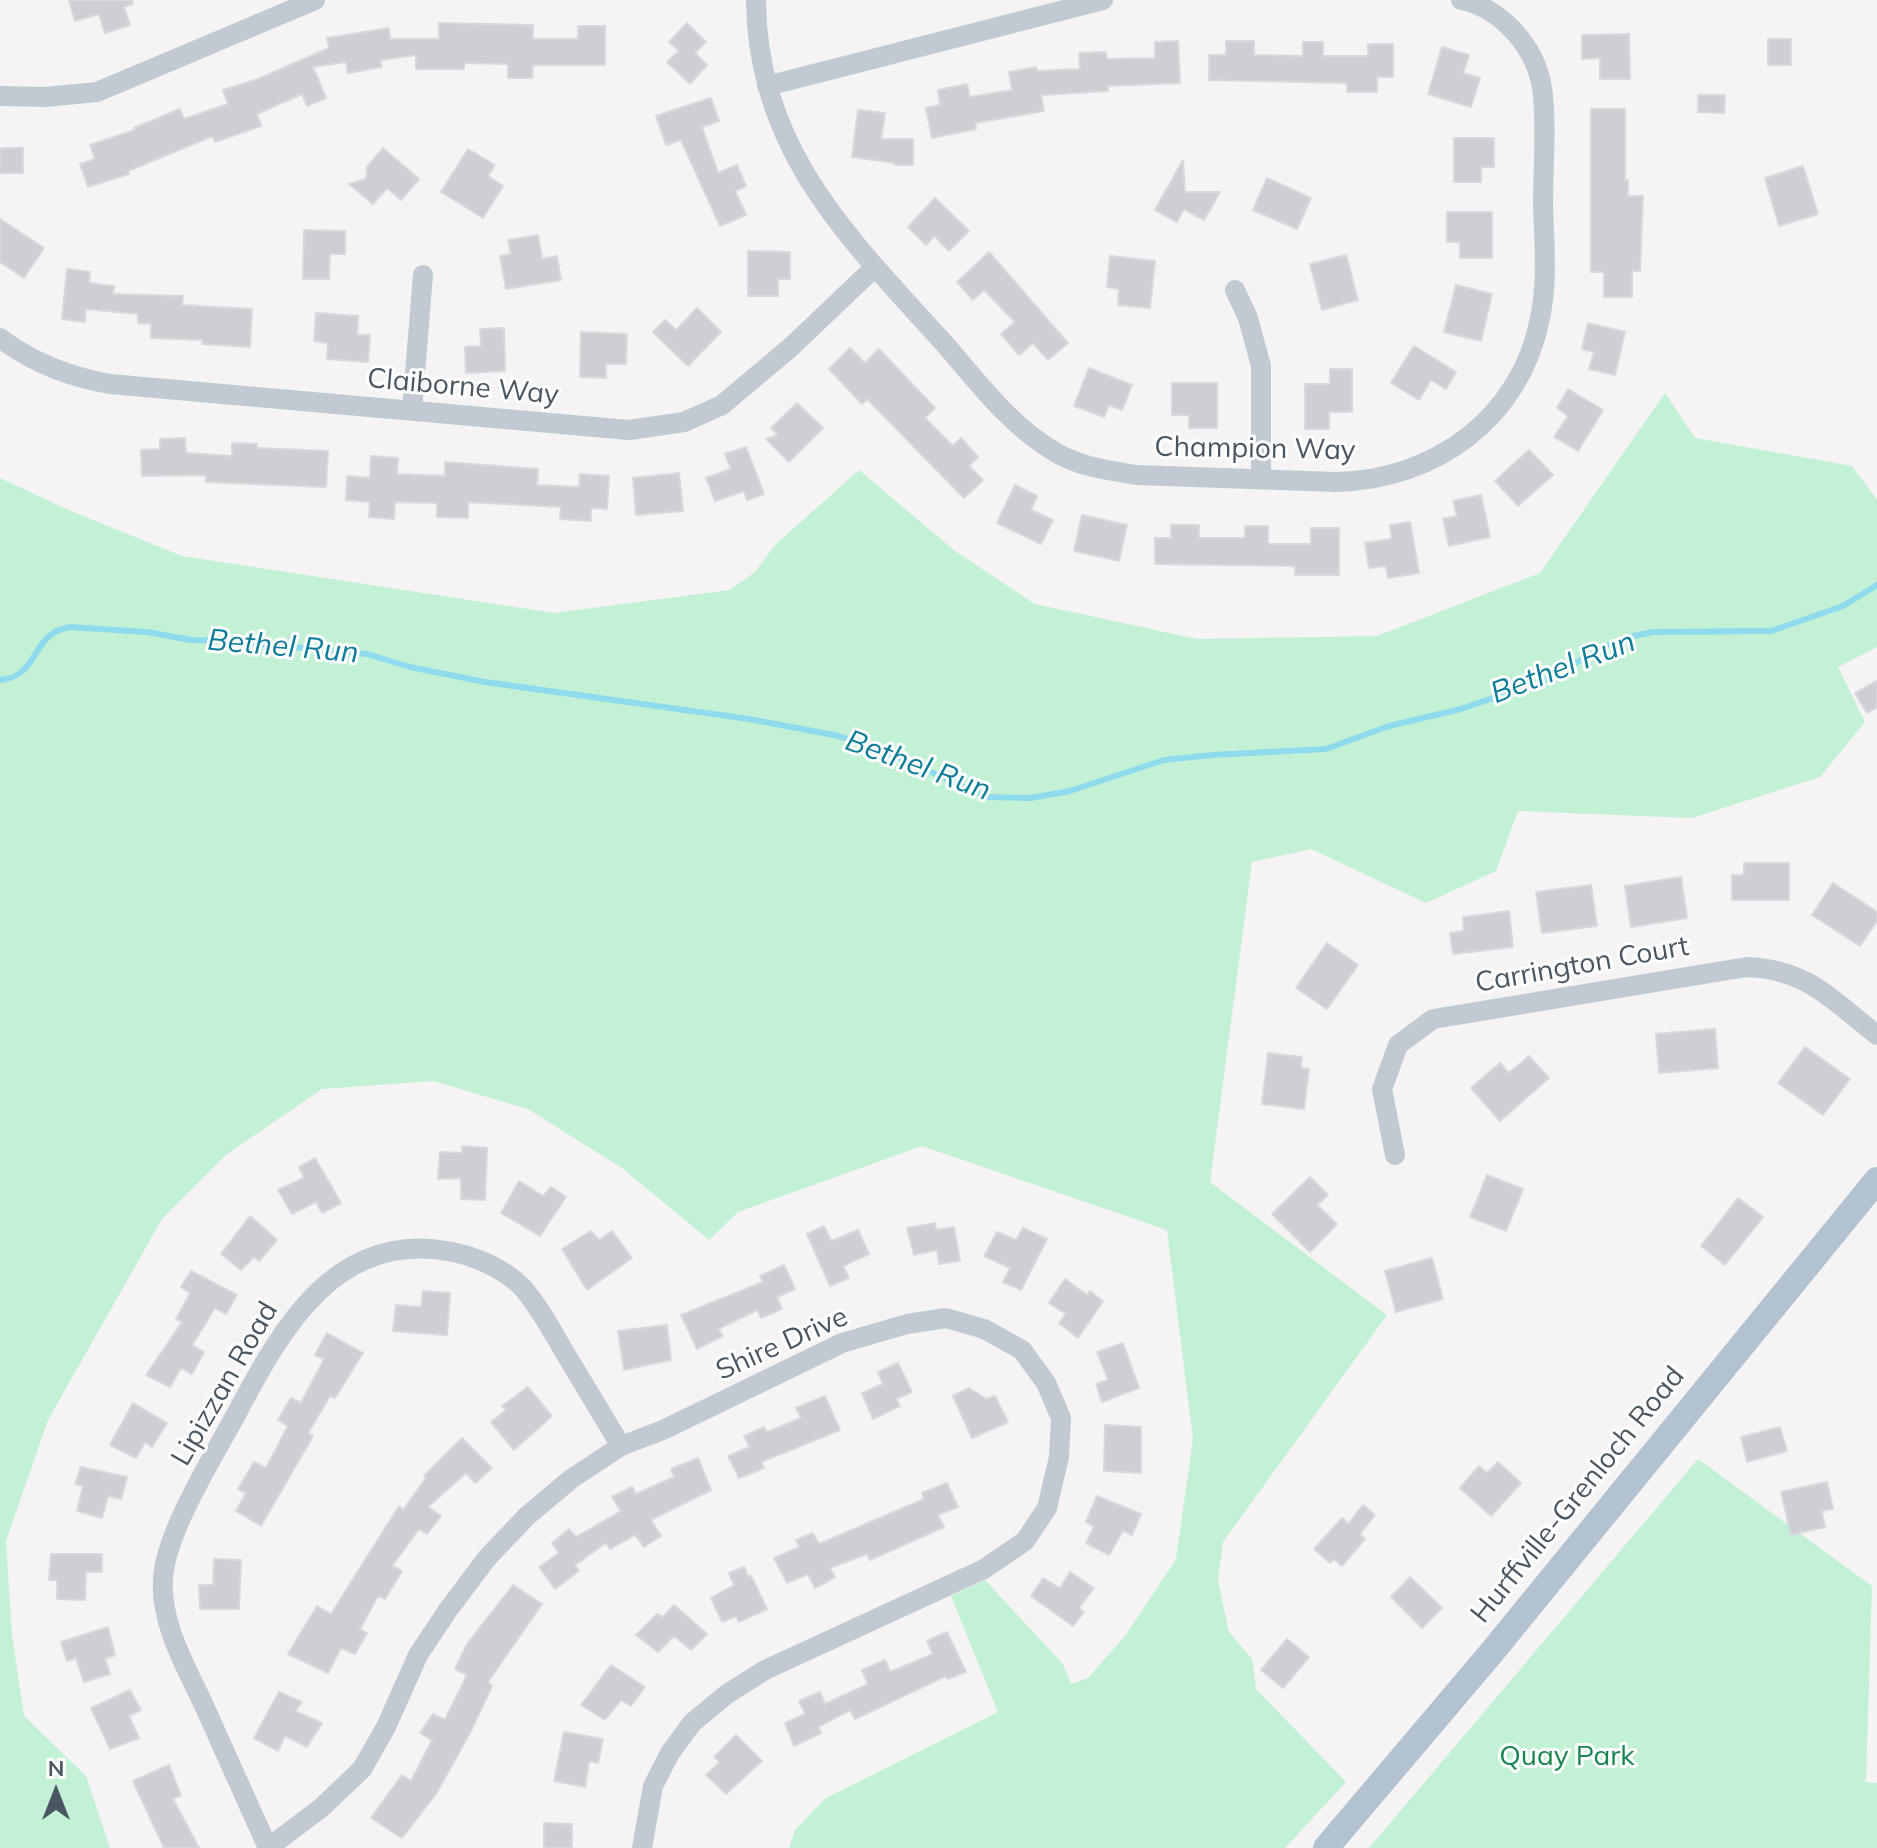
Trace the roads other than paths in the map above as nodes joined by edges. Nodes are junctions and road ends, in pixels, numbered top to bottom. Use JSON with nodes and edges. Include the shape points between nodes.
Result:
{"nodes":[{"id":1,"x":315,"y":0,"type":"edge"},
{"id":2,"x":756,"y":0,"type":"edge"},
{"id":3,"x":1103,"y":0,"type":"edge"},
{"id":4,"x":1461,"y":0,"type":"edge"},
{"id":5,"x":767,"y":86,"type":"junction"},
{"id":6,"x":0,"y":96,"type":"edge"},
{"id":7,"x":875,"y":267,"type":"junction"},
{"id":8,"x":423,"y":275,"type":"dead end"},
{"id":9,"x":1235,"y":290,"type":"dead end"},
{"id":10,"x":0,"y":338,"type":"edge"},
{"id":11,"x":412,"y":410,"type":"junction"},
{"id":12,"x":1261,"y":477,"type":"junction"},
{"id":13,"x":1877,"y":1035,"type":"edge"},
{"id":14,"x":1395,"y":1155,"type":"dead end"},
{"id":15,"x":1877,"y":1180,"type":"edge"},
{"id":16,"x":621,"y":1446,"type":"junction"},
{"id":17,"x":268,"y":1848,"type":"edge"},
{"id":18,"x":642,"y":1848,"type":"edge"},
{"id":19,"x":1326,"y":1848,"type":"edge"}],
"edges":[{"from":1,"to":6,"type":"street","via":[[97,92]]},
{"from":2,"to":5,"type":"street","name":"Champion Way"},
{"from":3,"to":5,"type":"street"},
{"from":4,"to":12,"type":"street","name":"Champion Way","via":[[1506,23],[1530,54],[1542,89],[1544,289],[1531,353],[1498,409],[1439,458],[1357,481]]},
{"from":5,"to":7,"type":"street","name":"Champion Way","via":[[798,165]]},
{"from":7,"to":11,"type":"street","name":"Claiborne Way","via":[[741,390],[707,414],[684,422],[629,430]]},
{"from":7,"to":12,"type":"street","name":"Champion Way","via":[[1004,411],[1054,452],[1089,467],[1136,475]]},
{"from":8,"to":11,"type":"street"},
{"from":9,"to":12,"type":"street","via":[[1261,366]]},
{"from":10,"to":11,"type":"street","name":"Claiborne Way","via":[[81,379]]},
{"from":13,"to":14,"type":"street","name":"Carrington Court","via":[[1794,974],[1747,967],[1433,1019],[1398,1045],[1382,1089]]},
{"from":15,"to":19,"type":"main road","name":"Hurffville-Grenloch Road"},
{"from":16,"to":17,"type":"street","name":"Shire Drive","via":[[571,1479],[487,1558],[418,1655],[362,1769]]},
{"from":16,"to":17,"type":"street","name":"Lipizzan Road","via":[[545,1319],[521,1287],[497,1268],[464,1254],[399,1248],[339,1274],[311,1296],[253,1381],[170,1542],[162,1580],[171,1632]]},
{"from":16,"to":18,"type":"street","name":"Shire Drive","via":[[842,1343],[946,1318],[984,1329],[1022,1350],[1046,1383],[1061,1418],[1059,1457],[1047,1508],[1025,1541],[984,1569],[765,1670],[727,1694],[692,1723],[670,1753],[653,1786]]}]}
